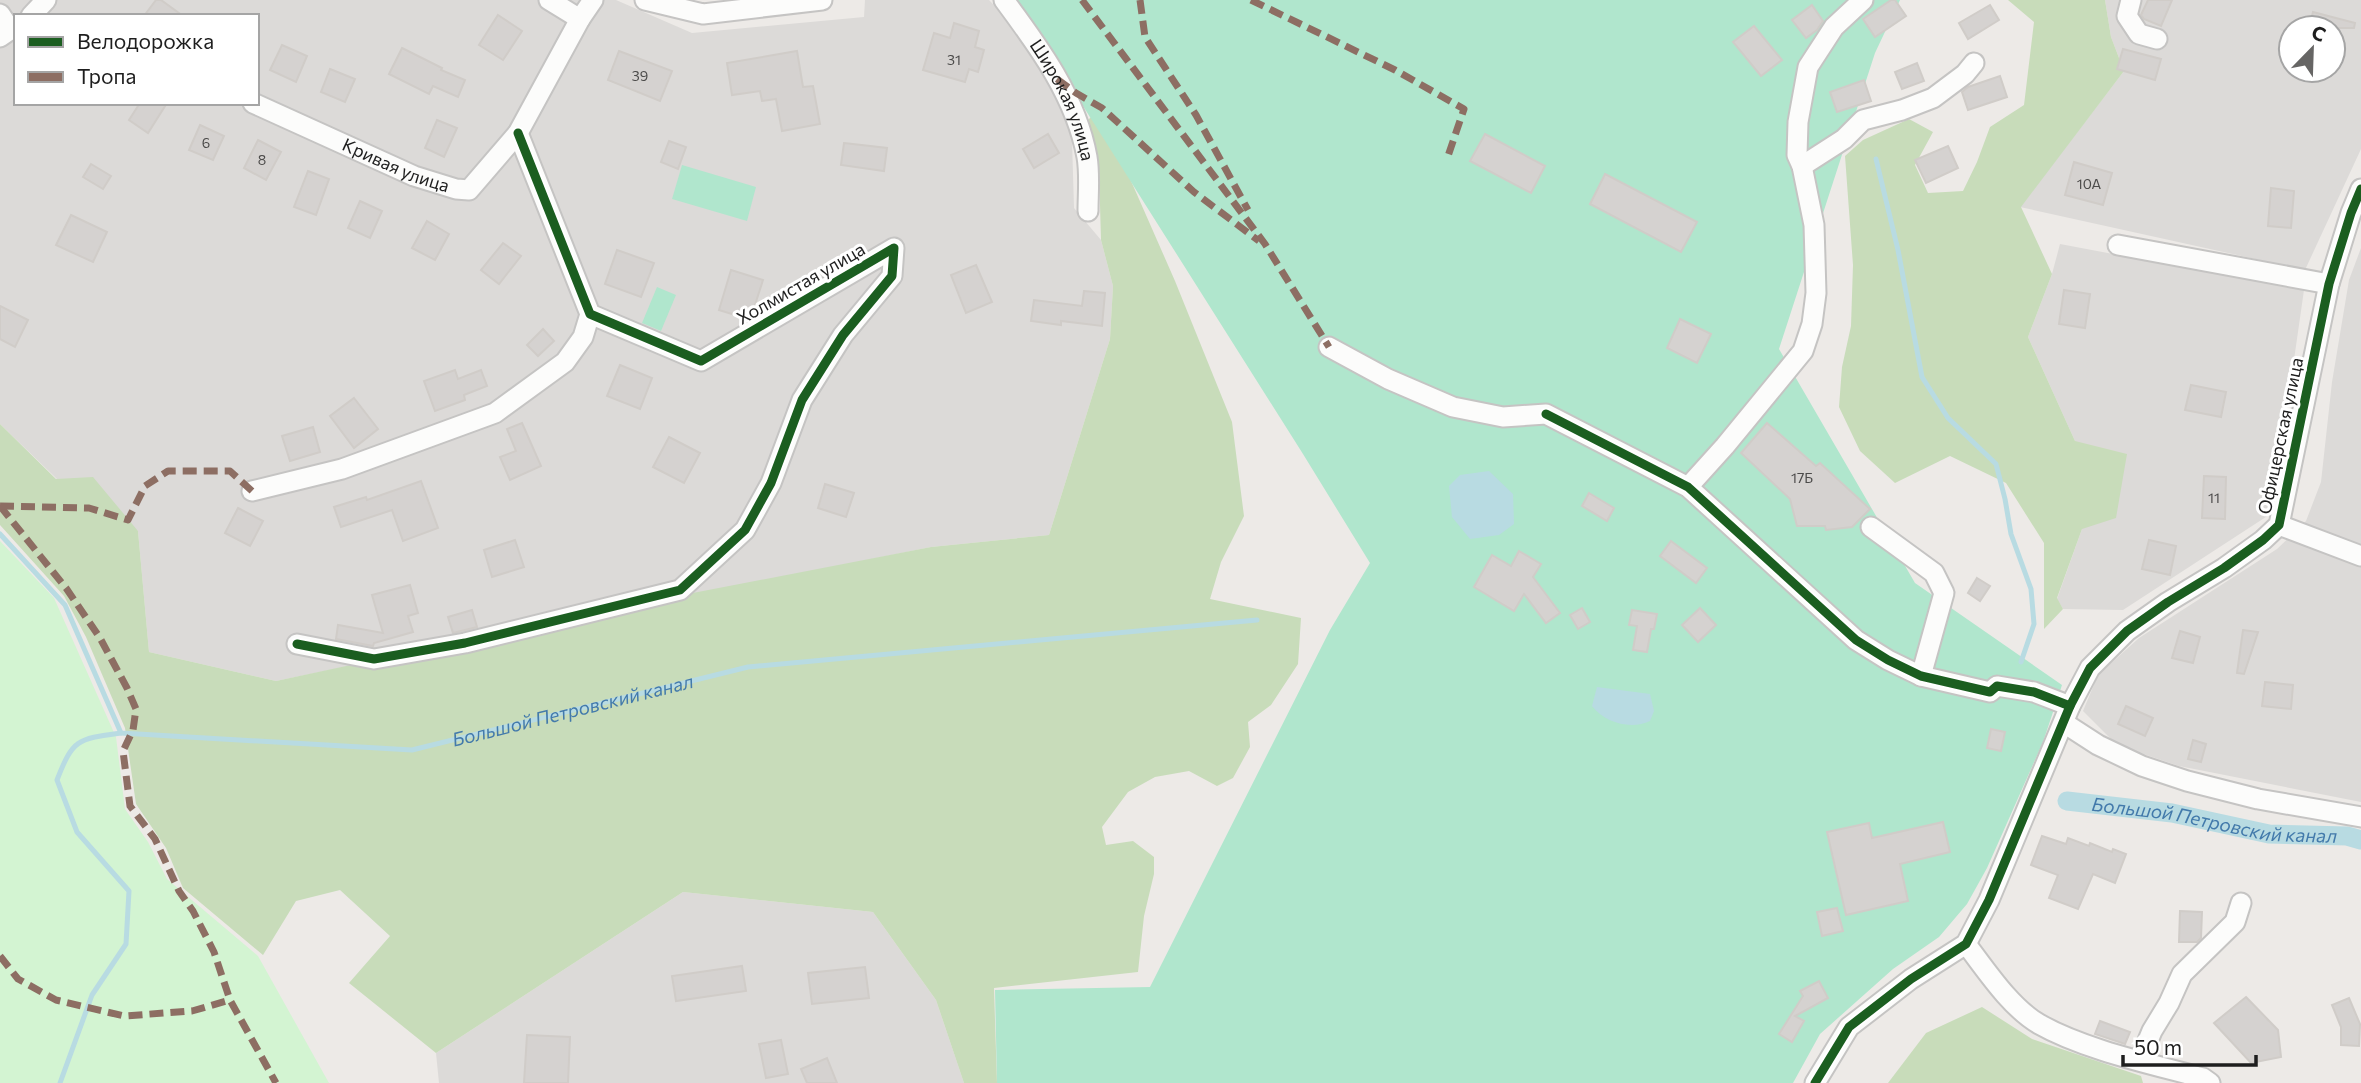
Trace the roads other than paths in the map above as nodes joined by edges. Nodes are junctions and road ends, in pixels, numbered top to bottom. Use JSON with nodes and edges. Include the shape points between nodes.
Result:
{"nodes":[{"id":1,"x":549,"y":0,"type":"edge"},
{"id":2,"x":593,"y":0,"type":"edge"},
{"id":3,"x":645,"y":0,"type":"edge"},
{"id":4,"x":822,"y":0,"type":"edge"},
{"id":5,"x":1004,"y":0,"type":"edge"},
{"id":6,"x":1863,"y":0,"type":"edge"},
{"id":7,"x":2131,"y":0,"type":"edge"},
{"id":8,"x":580,"y":19,"type":"junction"},
{"id":9,"x":2157,"y":39,"type":"dead end"},
{"id":10,"x":1974,"y":63,"type":"dead end"},
{"id":11,"x":257,"y":105,"type":"edge"},
{"id":12,"x":518,"y":133,"type":"junction"},
{"id":13,"x":1802,"y":166,"type":"junction"},
{"id":14,"x":2361,"y":188,"type":"edge"},
{"id":15,"x":1088,"y":211,"type":"dead end"},
{"id":16,"x":2118,"y":245,"type":"dead end"},
{"id":17,"x":2329,"y":284,"type":"junction"},
{"id":18,"x":590,"y":314,"type":"junction"},
{"id":19,"x":1329,"y":347,"type":"dead end"},
{"id":20,"x":1688,"y":487,"type":"junction"},
{"id":21,"x":252,"y":491,"type":"dead end"},
{"id":22,"x":2279,"y":525,"type":"junction"},
{"id":23,"x":1871,"y":527,"type":"dead end"},
{"id":24,"x":2361,"y":556,"type":"edge"},
{"id":25,"x":298,"y":644,"type":"dead end"},
{"id":26,"x":1921,"y":676,"type":"junction"},
{"id":27,"x":2067,"y":714,"type":"junction"},
{"id":28,"x":2361,"y":817,"type":"edge"},
{"id":29,"x":2241,"y":903,"type":"dead end"},
{"id":30,"x":1966,"y":944,"type":"junction"},
{"id":31,"x":2140,"y":1060,"type":"junction"},
{"id":32,"x":1815,"y":1083,"type":"edge"},
{"id":33,"x":2210,"y":1083,"type":"edge"}],
"edges":[{"from":1,"to":8,"type":"street"},
{"from":2,"to":8,"type":"street","name":"Кривая улица"},
{"from":3,"to":4,"type":"street","via":[[703,15]]},
{"from":5,"to":15,"type":"street","name":"Широкая улица","via":[[1072,105],[1087,158]]},
{"from":6,"to":13,"type":"street","via":[[1834,27],[1808,67],[1798,122],[1797,155]]},
{"from":7,"to":9,"type":"street","via":[[2127,16],[2139,34]]},
{"from":8,"to":12,"type":"street","name":"Кривая улица"},
{"from":10,"to":13,"type":"street","via":[[1933,98],[1863,120],[1844,139]]},
{"from":11,"to":12,"type":"street","name":"Кривая улица","via":[[414,176],[456,189],[469,190]]},
{"from":12,"to":18,"type":"street"},
{"from":13,"to":20,"type":"street","via":[[1814,225],[1816,293],[1803,351]]},
{"from":14,"to":17,"type":"street","name":"Офицерская улица"},
{"from":16,"to":17,"type":"street"},
{"from":17,"to":22,"type":"street","name":"Офицерская улица"},
{"from":18,"to":21,"type":"street","via":[[583,337],[565,362],[495,413],[342,469]]},
{"from":18,"to":25,"type":"street","name":"Холмистая улица","via":[[701,361],[894,248],[892,276],[843,335],[802,400],[771,484],[745,530],[680,590],[465,643],[374,659]]},
{"from":19,"to":20,"type":"street","via":[[1453,407],[1503,417],[1546,414]]},
{"from":20,"to":26,"type":"street","via":[[1856,640]]},
{"from":22,"to":24,"type":"street"},
{"from":22,"to":27,"type":"street","name":"Офицерская улица","via":[[2224,568],[2127,631],[2090,668]]},
{"from":23,"to":26,"type":"street","via":[[1934,573],[1944,593]]},
{"from":26,"to":27,"type":"street","via":[[1990,692],[1997,686],[2034,692]]},
{"from":27,"to":28,"type":"street","via":[[2098,745],[2142,766],[2258,799]]},
{"from":27,"to":30,"type":"street","name":"Офицерская улица"},
{"from":29,"to":31,"type":"street","via":[[2235,922],[2182,974]]},
{"from":30,"to":31,"type":"street","via":[[2003,992],[2037,1023]]},
{"from":30,"to":32,"type":"street","via":[[1849,1027]]},
{"from":31,"to":33,"type":"street"}]}
